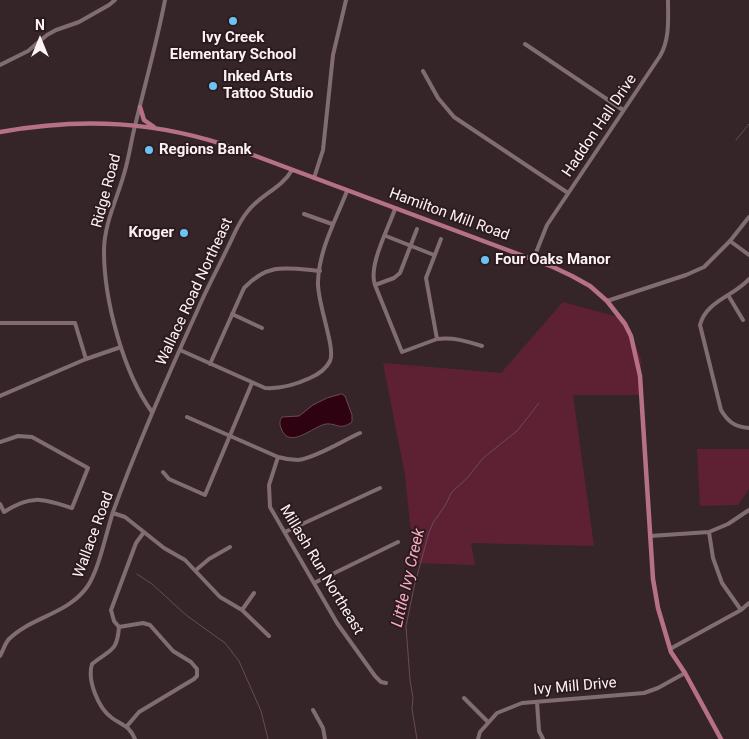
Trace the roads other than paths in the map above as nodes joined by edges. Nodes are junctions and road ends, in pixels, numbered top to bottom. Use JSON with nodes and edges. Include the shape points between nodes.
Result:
{"nodes":[{"id":1,"x":115,"y":0,"type":"edge"},
{"id":2,"x":165,"y":0,"type":"edge"},
{"id":3,"x":346,"y":0,"type":"edge"},
{"id":4,"x":668,"y":0,"type":"edge"},
{"id":5,"x":525,"y":44,"type":"dead end"},
{"id":6,"x":0,"y":65,"type":"edge"},
{"id":7,"x":423,"y":71,"type":"dead end"},
{"id":8,"x":140,"y":107,"type":"junction"},
{"id":9,"x":623,"y":110,"type":"junction"},
{"id":10,"x":135,"y":126,"type":"junction"},
{"id":11,"x":156,"y":128,"type":"junction"},
{"id":12,"x":0,"y":132,"type":"edge"},
{"id":13,"x":292,"y":170,"type":"junction"},
{"id":14,"x":314,"y":178,"type":"junction"},
{"id":15,"x":346,"y":190,"type":"junction"},
{"id":16,"x":568,"y":193,"type":"junction"},
{"id":17,"x":395,"y":209,"type":"junction"},
{"id":18,"x":304,"y":214,"type":"dead end"},
{"id":19,"x":749,"y":217,"type":"edge"},
{"id":20,"x":332,"y":224,"type":"junction"},
{"id":21,"x":417,"y":229,"type":"dead end"},
{"id":22,"x":386,"y":236,"type":"junction"},
{"id":23,"x":441,"y":239,"type":"dead end"},
{"id":24,"x":730,"y":242,"type":"junction"},
{"id":25,"x":411,"y":246,"type":"junction"},
{"id":26,"x":434,"y":255,"type":"junction"},
{"id":27,"x":749,"y":255,"type":"edge"},
{"id":28,"x":533,"y":260,"type":"junction"},
{"id":29,"x":320,"y":271,"type":"junction"},
{"id":30,"x":749,"y":280,"type":"edge"},
{"id":31,"x":375,"y":285,"type":"junction"},
{"id":32,"x":728,"y":295,"type":"junction"},
{"id":33,"x":607,"y":301,"type":"junction"},
{"id":34,"x":232,"y":314,"type":"junction"},
{"id":35,"x":743,"y":320,"type":"dead end"},
{"id":36,"x":0,"y":323,"type":"edge"},
{"id":37,"x":262,"y":328,"type":"dead end"},
{"id":38,"x":437,"y":339,"type":"junction"},
{"id":39,"x":482,"y":346,"type":"dead end"},
{"id":40,"x":121,"y":347,"type":"junction"},
{"id":41,"x":180,"y":350,"type":"junction"},
{"id":42,"x":86,"y":358,"type":"junction"},
{"id":43,"x":210,"y":364,"type":"junction"},
{"id":44,"x":252,"y":383,"type":"junction"},
{"id":45,"x":0,"y":396,"type":"edge"},
{"id":46,"x":152,"y":412,"type":"junction"},
{"id":47,"x":186,"y":417,"type":"dead end"},
{"id":48,"x":749,"y":428,"type":"edge"},
{"id":49,"x":360,"y":433,"type":"dead end"},
{"id":50,"x":230,"y":436,"type":"junction"},
{"id":51,"x":0,"y":442,"type":"edge"},
{"id":52,"x":278,"y":457,"type":"junction"},
{"id":53,"x":163,"y":472,"type":"dead end"},
{"id":54,"x":380,"y":488,"type":"dead end"},
{"id":55,"x":0,"y":504,"type":"edge"},
{"id":56,"x":749,"y":510,"type":"edge"},
{"id":57,"x":113,"y":512,"type":"junction"},
{"id":58,"x":144,"y":532,"type":"junction"},
{"id":59,"x":285,"y":532,"type":"junction"},
{"id":60,"x":708,"y":532,"type":"junction"},
{"id":61,"x":650,"y":536,"type":"junction"},
{"id":62,"x":398,"y":542,"type":"dead end"},
{"id":63,"x":230,"y":546,"type":"dead end"},
{"id":64,"x":196,"y":570,"type":"junction"},
{"id":65,"x":314,"y":583,"type":"junction"},
{"id":66,"x":254,"y":593,"type":"dead end"},
{"id":67,"x":749,"y":604,"type":"edge"},
{"id":68,"x":242,"y":610,"type":"junction"},
{"id":69,"x":741,"y":610,"type":"junction"},
{"id":70,"x":119,"y":627,"type":"junction"},
{"id":71,"x":269,"y":636,"type":"dead end"},
{"id":72,"x":670,"y":649,"type":"junction"},
{"id":73,"x":0,"y":656,"type":"edge"},
{"id":74,"x":685,"y":673,"type":"junction"},
{"id":75,"x":386,"y":683,"type":"dead end"},
{"id":76,"x":464,"y":698,"type":"dead end"},
{"id":77,"x":537,"y":702,"type":"junction"},
{"id":78,"x":313,"y":710,"type":"dead end"},
{"id":79,"x":488,"y":722,"type":"junction"},
{"id":80,"x":127,"y":726,"type":"junction"},
{"id":81,"x":135,"y":739,"type":"edge"},
{"id":82,"x":325,"y":739,"type":"edge"},
{"id":83,"x":478,"y":739,"type":"edge"},
{"id":84,"x":544,"y":739,"type":"edge"},
{"id":85,"x":720,"y":739,"type":"edge"}],
"edges":[{"from":1,"to":6,"type":"street","via":[[79,22],[47,35],[28,51]]},
{"from":2,"to":8,"type":"street","name":"Ridge Road"},
{"from":3,"to":14,"type":"street","via":[[333,55],[324,150]]},
{"from":4,"to":9,"type":"street","name":"Haddon Hall Drive","via":[[665,48]]},
{"from":5,"to":9,"type":"street"},
{"from":7,"to":16,"type":"street","via":[[438,98],[454,116]]},
{"from":8,"to":10,"type":"street","name":"Ridge Road"},
{"from":8,"to":11,"type":"main road","via":[[144,120]]},
{"from":9,"to":16,"type":"street","name":"Haddon Hall Drive"},
{"from":10,"to":11,"type":"main road","name":"Hamilton Mill Road"},
{"from":10,"to":12,"type":"main road","name":"Hamilton Mill Road","via":[[66,123]]},
{"from":10,"to":40,"type":"street","name":"Ridge Road","via":[[104,250],[108,297]]},
{"from":11,"to":13,"type":"main road","name":"Hamilton Mill Road","via":[[197,136]]},
{"from":13,"to":14,"type":"main road","name":"Hamilton Mill Road"},
{"from":13,"to":41,"type":"street","name":"Wallace Road Northeast","via":[[287,178],[253,204],[242,219]]},
{"from":14,"to":15,"type":"main road","name":"Hamilton Mill Road"},
{"from":15,"to":17,"type":"main road","name":"Hamilton Mill Road"},
{"from":15,"to":20,"type":"street"},
{"from":16,"to":28,"type":"street","name":"Haddon Hall Drive","via":[[547,226]]},
{"from":17,"to":22,"type":"street"},
{"from":17,"to":28,"type":"main road","name":"Hamilton Mill Road"},
{"from":18,"to":20,"type":"street"},
{"from":19,"to":24,"type":"street"},
{"from":20,"to":29,"type":"street"},
{"from":21,"to":25,"type":"street"},
{"from":22,"to":25,"type":"street"},
{"from":22,"to":31,"type":"street","via":[[373,268]]},
{"from":23,"to":26,"type":"street"},
{"from":24,"to":27,"type":"street"},
{"from":24,"to":33,"type":"street","via":[[704,266],[686,275]]},
{"from":25,"to":26,"type":"street"},
{"from":25,"to":31,"type":"street","via":[[397,276]]},
{"from":26,"to":38,"type":"street","via":[[426,283]]},
{"from":28,"to":33,"type":"main road","name":"Hamilton Mill Road","via":[[572,276]]},
{"from":29,"to":34,"type":"street","via":[[269,270],[244,288]]},
{"from":29,"to":44,"type":"street","via":[[320,302],[332,347],[327,366],[294,385],[274,389]]},
{"from":30,"to":32,"type":"street"},
{"from":31,"to":38,"type":"street","via":[[402,352]]},
{"from":32,"to":35,"type":"street"},
{"from":32,"to":48,"type":"street","via":[[704,314],[700,331],[725,417],[733,424]]},
{"from":33,"to":61,"type":"main road","name":"Hamilton Mill Road","via":[[625,324],[640,376]]},
{"from":34,"to":37,"type":"street"},
{"from":34,"to":43,"type":"street"},
{"from":36,"to":42,"type":"street","via":[[75,323]]},
{"from":38,"to":39,"type":"street","via":[[455,338]]},
{"from":40,"to":42,"type":"street"},
{"from":40,"to":46,"type":"street","name":"Ridge Road"},
{"from":41,"to":43,"type":"street"},
{"from":41,"to":46,"type":"street","name":"Wallace Road Northeast"},
{"from":42,"to":45,"type":"street"},
{"from":43,"to":44,"type":"street"},
{"from":44,"to":50,"type":"street"},
{"from":46,"to":57,"type":"street","name":"Wallace Road"},
{"from":47,"to":50,"type":"street"},
{"from":49,"to":52,"type":"street","via":[[299,460]]},
{"from":50,"to":52,"type":"street"},
{"from":50,"to":53,"type":"street","via":[[205,494],[169,479]]},
{"from":51,"to":55,"type":"street","via":[[18,436],[32,437],[88,468],[72,508],[42,499],[27,499],[4,512]]},
{"from":52,"to":59,"type":"street","name":"Millash Run Northeast","via":[[268,495],[270,507]]},
{"from":54,"to":59,"type":"street"},
{"from":56,"to":60,"type":"street"},
{"from":57,"to":58,"type":"street"},
{"from":57,"to":73,"type":"street","name":"Wallace Road","via":[[87,587],[78,597],[7,640]]},
{"from":58,"to":64,"type":"street"},
{"from":58,"to":70,"type":"street","via":[[136,542],[111,610]]},
{"from":59,"to":65,"type":"street","name":"Millash Run Northeast"},
{"from":60,"to":61,"type":"street"},
{"from":60,"to":69,"type":"street","via":[[722,583]]},
{"from":61,"to":72,"type":"main road","name":"Hamilton Mill Road","via":[[653,580]]},
{"from":62,"to":65,"type":"street"},
{"from":63,"to":64,"type":"street"},
{"from":64,"to":68,"type":"street","via":[[220,597]]},
{"from":65,"to":75,"type":"street","name":"Millash Run Northeast","via":[[337,623],[375,676]]},
{"from":66,"to":68,"type":"street"},
{"from":67,"to":69,"type":"street"},
{"from":68,"to":71,"type":"street"},
{"from":69,"to":72,"type":"street"},
{"from":70,"to":80,"type":"street","via":[[118,641],[112,651],[92,664],[90,682],[107,714]]},
{"from":70,"to":80,"type":"street","via":[[150,625],[173,652],[190,662],[197,676],[139,712]]},
{"from":72,"to":74,"type":"main road","name":"Hamilton Mill Road"},
{"from":74,"to":77,"type":"street","name":"Ivy Mill Drive","via":[[644,693]]},
{"from":74,"to":85,"type":"main road","name":"Hamilton Mill Road"},
{"from":76,"to":79,"type":"street"},
{"from":77,"to":79,"type":"street","name":"Ivy Mill Drive","via":[[522,703],[497,713]]},
{"from":77,"to":84,"type":"street","via":[[539,731]]},
{"from":78,"to":82,"type":"street","via":[[324,728]]},
{"from":79,"to":83,"type":"street","name":"Ivy Mill Drive"},
{"from":80,"to":81,"type":"street"}]}
